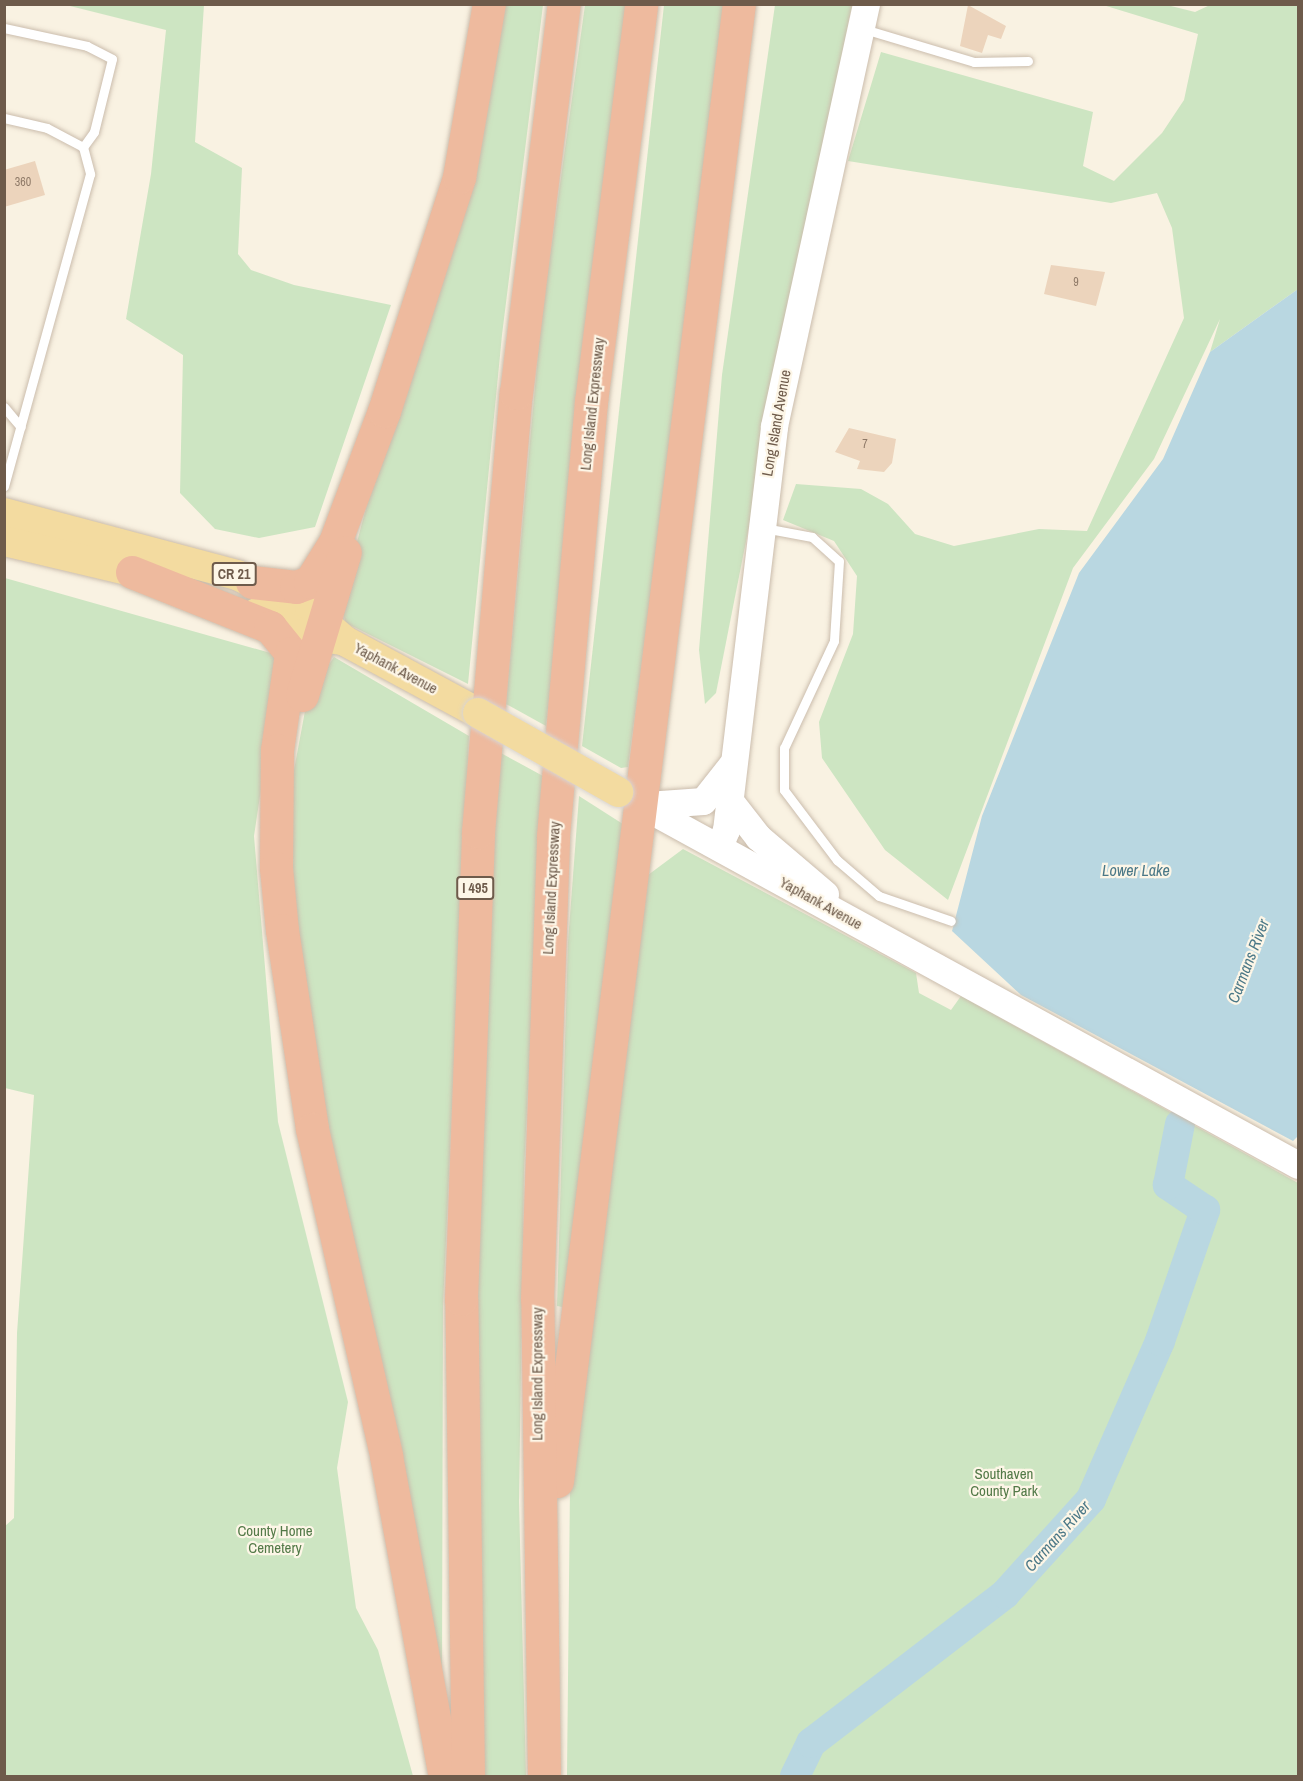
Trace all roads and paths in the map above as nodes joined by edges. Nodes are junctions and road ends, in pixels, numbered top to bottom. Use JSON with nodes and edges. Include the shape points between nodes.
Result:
{"nodes":[{"id":1,"x":489,"y":4,"type":"edge"},
{"id":2,"x":564,"y":4,"type":"edge"},
{"id":3,"x":641,"y":4,"type":"edge"},
{"id":4,"x":739,"y":4,"type":"edge"},
{"id":5,"x":864,"y":16,"type":"edge"},
{"id":6,"x":4,"y":28,"type":"edge"},
{"id":7,"x":1028,"y":61,"type":"dead end"},
{"id":8,"x":4,"y":118,"type":"edge"},
{"id":9,"x":83,"y":147,"type":"junction"},
{"id":10,"x":4,"y":407,"type":"edge"},
{"id":11,"x":384,"y":411,"type":"junction"},
{"id":12,"x":21,"y":427,"type":"junction"},
{"id":13,"x":4,"y":486,"type":"edge"},
{"id":14,"x":4,"y":513,"type":"edge"},
{"id":15,"x":760,"y":527,"type":"junction"},
{"id":16,"x":4,"y":541,"type":"edge"},
{"id":17,"x":132,"y":572,"type":"junction"},
{"id":18,"x":252,"y":582,"type":"junction"},
{"id":19,"x":329,"y":634,"type":"junction"},
{"id":20,"x":735,"y":760,"type":"junction"},
{"id":21,"x":629,"y":798,"type":"junction"},
{"id":22,"x":730,"y":801,"type":"junction"},
{"id":23,"x":275,"y":825,"type":"junction"},
{"id":24,"x":719,"y":847,"type":"junction"},
{"id":25,"x":951,"y":921,"type":"dead end"},
{"id":26,"x":854,"y":922,"type":"junction"},
{"id":27,"x":1299,"y":1165,"type":"edge"},
{"id":28,"x":542,"y":1737,"type":"junction"},
{"id":29,"x":445,"y":1776,"type":"edge"},
{"id":30,"x":468,"y":1776,"type":"edge"},
{"id":31,"x":544,"y":1776,"type":"edge"}],
"edges":[{"from":1,"to":11,"type":"highway","via":[[459,177]]},
{"from":2,"to":30,"type":"highway","number":"I 495","via":[[514,405],[477,842],[461,1299]]},
{"from":3,"to":28,"type":"highway","name":"Long Island Expressway","via":[[591,402],[553,836],[537,1299]]},
{"from":4,"to":21,"type":"highway"},
{"from":5,"to":7,"type":"lane","via":[[974,62]]},
{"from":5,"to":15,"type":"main road","name":"Long Island Avenue","via":[[793,329]]},
{"from":6,"to":9,"type":"lane","via":[[87,46],[112,59],[94,132]]},
{"from":8,"to":9,"type":"lane","via":[[47,128]]},
{"from":9,"to":12,"type":"lane","via":[[90,174]]},
{"from":10,"to":12,"type":"lane"},
{"from":11,"to":18,"type":"highway","via":[[317,576],[296,587]]},
{"from":11,"to":19,"type":"highway"},
{"from":12,"to":13,"type":"lane"},
{"from":14,"to":18,"type":"main road","name":"Yaphank Avenue","number":"CR 21","via":[[177,556]]},
{"from":15,"to":20,"type":"main road","name":"Long Island Avenue"},
{"from":15,"to":25,"type":"lane","via":[[812,537],[839,561],[834,641],[784,748],[784,790],[837,860],[879,896]]},
{"from":16,"to":17,"type":"main road","name":"Yaphank Avenue","number":"CR 21"},
{"from":17,"to":19,"type":"main road","name":"Yaphank Avenue","number":"CR 21","via":[[200,588],[301,634]]},
{"from":17,"to":23,"type":"highway","via":[[270,627],[288,645],[293,664],[278,750]]},
{"from":18,"to":19,"type":"main road","name":"Yaphank Avenue","number":"CR 21"},
{"from":19,"to":21,"type":"main road","name":"Yaphank Avenue","number":"CR 21","bridge":true},
{"from":19,"to":23,"type":"highway","via":[[294,725]]},
{"from":20,"to":21,"type":"main road","via":[[703,801],[670,808]]},
{"from":20,"to":22,"type":"main road","name":"Long Island Avenue"},
{"from":21,"to":24,"type":"main road","name":"Yaphank Avenue","number":"CR 21"},
{"from":21,"to":28,"type":"highway","via":[[563,1400]]},
{"from":22,"to":24,"type":"main road","name":"Long Island Avenue"},
{"from":22,"to":26,"type":"main road","via":[[758,837]]},
{"from":23,"to":29,"type":"highway","via":[[282,930],[312,1129],[388,1468]]},
{"from":24,"to":26,"type":"main road","name":"Yaphank Avenue","number":"CR 21"},
{"from":26,"to":27,"type":"main road","name":"Yaphank Avenue","number":"CR 21"},
{"from":28,"to":31,"type":"highway","name":"Long Island Expressway"}]}
